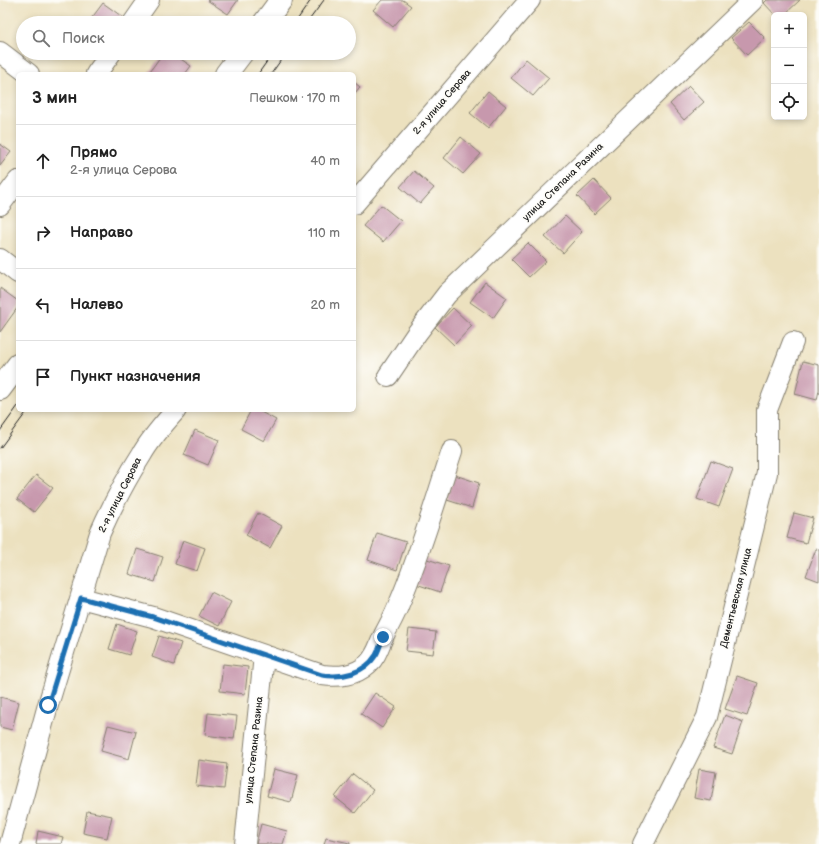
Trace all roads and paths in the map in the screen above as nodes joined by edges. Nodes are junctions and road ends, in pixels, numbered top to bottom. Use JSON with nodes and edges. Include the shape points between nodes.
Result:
{"nodes":[{"id":1,"x":149,"y":0,"type":"edge"},
{"id":2,"x":281,"y":0,"type":"edge"},
{"id":3,"x":530,"y":0,"type":"edge"},
{"id":4,"x":753,"y":0,"type":"edge"},
{"id":5,"x":137,"y":16,"type":"edge"},
{"id":6,"x":269,"y":16,"type":"edge"},
{"id":7,"x":0,"y":52,"type":"edge"},
{"id":8,"x":106,"y":60,"type":"edge"},
{"id":9,"x":237,"y":60,"type":"edge"},
{"id":10,"x":25,"y":72,"type":"edge"},
{"id":11,"x":97,"y":72,"type":"edge"},
{"id":12,"x":228,"y":72,"type":"edge"},
{"id":13,"x":16,"y":184,"type":"edge"},
{"id":14,"x":356,"y":202,"type":"edge"},
{"id":15,"x":0,"y":205,"type":"edge"},
{"id":16,"x":0,"y":259,"type":"edge"},
{"id":17,"x":16,"y":271,"type":"edge"},
{"id":18,"x":793,"y":342,"type":"dead end"},
{"id":19,"x":16,"y":368,"type":"edge"},
{"id":20,"x":388,"y":376,"type":"dead end"},
{"id":21,"x":0,"y":389,"type":"edge"},
{"id":22,"x":174,"y":412,"type":"edge"},
{"id":23,"x":452,"y":451,"type":"dead end"},
{"id":24,"x":81,"y":598,"type":"junction"},
{"id":25,"x":264,"y":655,"type":"junction"},
{"id":26,"x":10,"y":844,"type":"edge"},
{"id":27,"x":245,"y":844,"type":"edge"},
{"id":28,"x":643,"y":844,"type":"edge"}],
"edges":[{"from":1,"to":5,"type":"street"},
{"from":2,"to":6,"type":"main road"},
{"from":3,"to":14,"type":"street","name":"2-я улица Серова"},
{"from":4,"to":20,"type":"street","name":"улица Степана Разина","via":[[447,294]]},
{"from":7,"to":10,"type":"street"},
{"from":8,"to":11,"type":"street"},
{"from":9,"to":12,"type":"main road"},
{"from":13,"to":15,"type":"street"},
{"from":16,"to":17,"type":"street"},
{"from":18,"to":28,"type":"street","name":"Дементьевская улица","via":[[767,410],[768,473],[707,717]]},
{"from":19,"to":21,"type":"main road"},
{"from":22,"to":24,"type":"street","name":"2-я улица Серова","via":[[142,454],[110,511],[100,533]]},
{"from":23,"to":25,"type":"street","via":[[408,584],[376,655],[360,669],[336,677],[322,675]]},
{"from":24,"to":25,"type":"street","via":[[153,617]]},
{"from":24,"to":26,"type":"street","name":"2-я улица Серова","via":[[48,705]]},
{"from":25,"to":27,"type":"street","name":"улица Степана Разина"}]}
